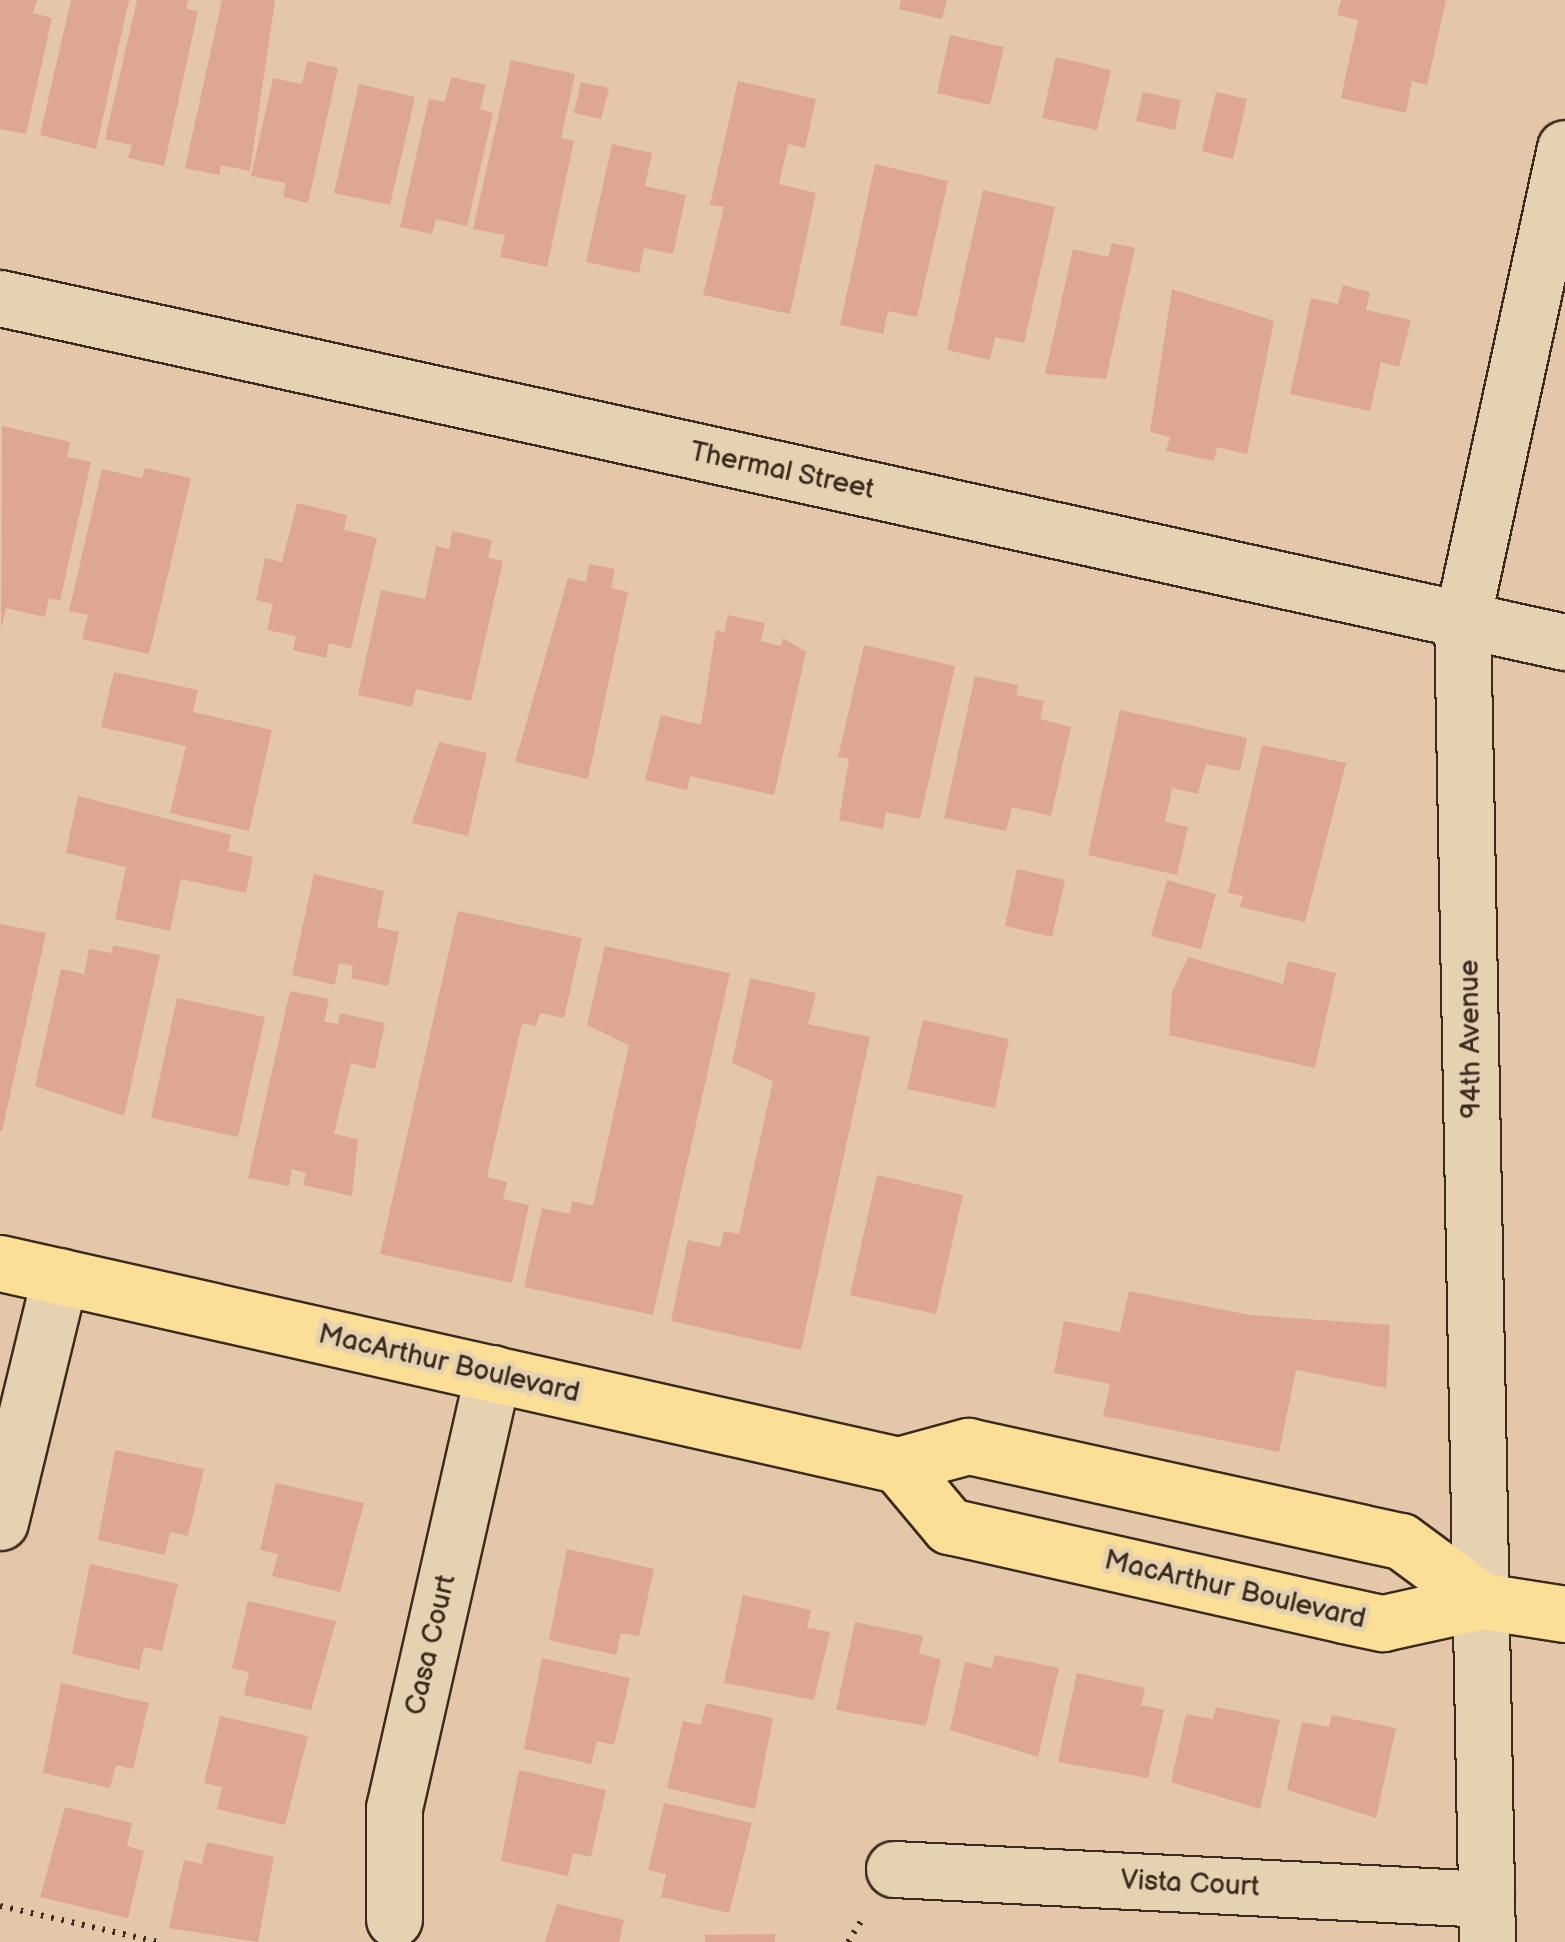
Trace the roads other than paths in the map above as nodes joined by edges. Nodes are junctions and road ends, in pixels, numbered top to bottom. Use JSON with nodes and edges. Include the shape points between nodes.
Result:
{"nodes":[{"id":1,"x":1565,"y":148,"type":"edge"},
{"id":2,"x":0,"y":298,"type":"edge"},
{"id":3,"x":1462,"y":620,"type":"junction"},
{"id":4,"x":1565,"y":642,"type":"edge"},
{"id":5,"x":0,"y":1262,"type":"edge"},
{"id":6,"x":60,"y":1276,"type":"junction"},
{"id":7,"x":493,"y":1374,"type":"junction"},
{"id":8,"x":898,"y":1465,"type":"junction"},
{"id":9,"x":0,"y":1522,"type":"edge"},
{"id":10,"x":1482,"y":1601,"type":"junction"},
{"id":11,"x":1565,"y":1614,"type":"edge"},
{"id":12,"x":894,"y":1869,"type":"dead end"},
{"id":13,"x":394,"y":1918,"type":"dead end"},
{"id":14,"x":1486,"y":1920,"type":"edge"}],
"edges":[{"from":1,"to":3,"type":"street","name":"94th Avenue"},
{"from":2,"to":3,"type":"street","name":"Thermal Street"},
{"from":3,"to":4,"type":"street","name":"Thermal Street"},
{"from":3,"to":10,"type":"street","name":"94th Avenue"},
{"from":5,"to":6,"type":"main road","name":"MacArthur Boulevard"},
{"from":6,"to":7,"type":"main road","name":"MacArthur Boulevard"},
{"from":6,"to":9,"type":"street"},
{"from":7,"to":8,"type":"main road","name":"MacArthur Boulevard"},
{"from":7,"to":13,"type":"street","name":"Casa Court","via":[[394,1808]]},
{"from":8,"to":10,"type":"main road","name":"MacArthur Boulevard","via":[[968,1446],[1401,1541]]},
{"from":8,"to":10,"type":"main road","name":"MacArthur Boulevard","via":[[949,1526],[1383,1624]]},
{"from":10,"to":11,"type":"main road","name":"MacArthur Boulevard"},
{"from":10,"to":14,"type":"street","name":"94th Avenue"},
{"from":12,"to":14,"type":"street","name":"Vista Court"}]}
